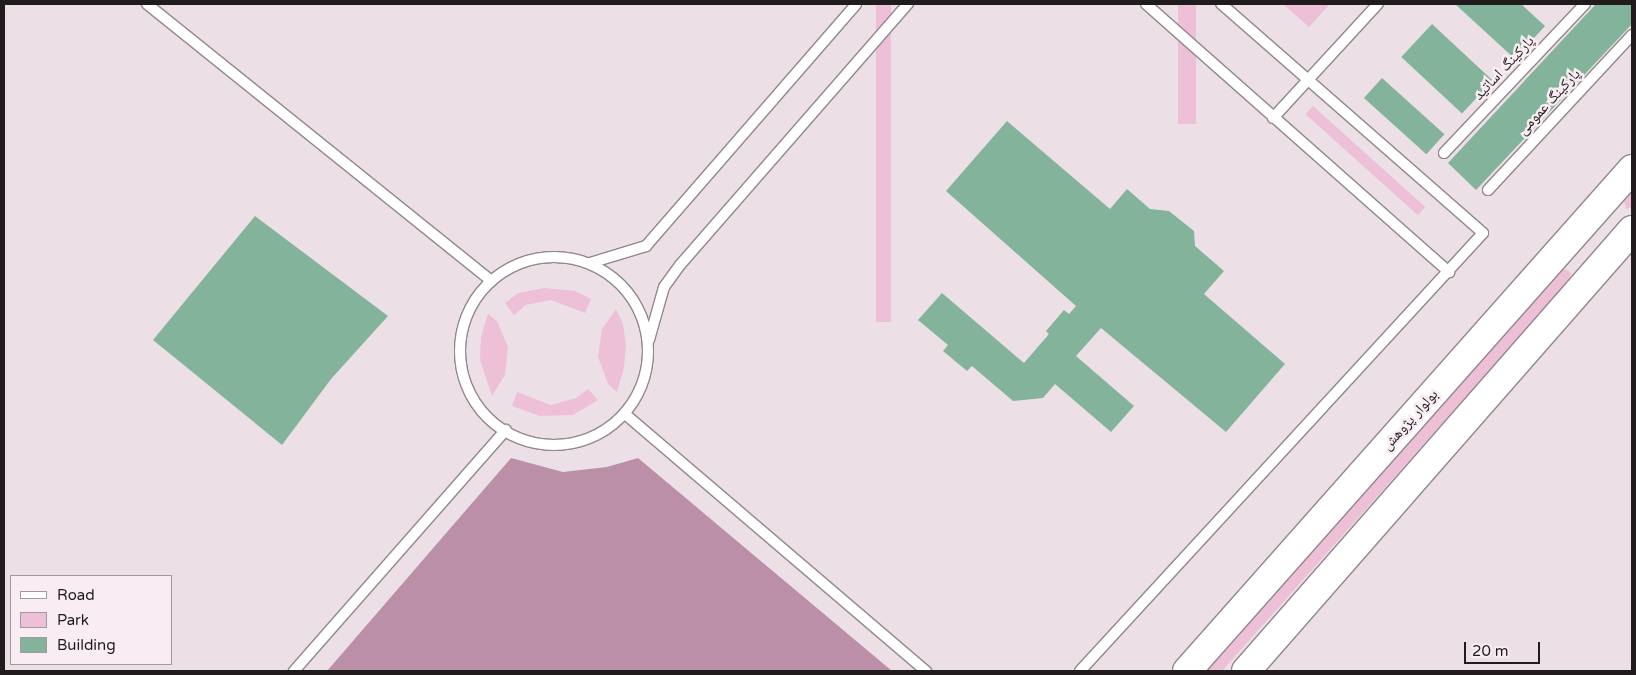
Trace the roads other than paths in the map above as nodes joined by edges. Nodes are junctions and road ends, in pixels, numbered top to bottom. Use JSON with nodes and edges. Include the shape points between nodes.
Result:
{"nodes":[{"id":1,"x":147,"y":4,"type":"edge"},
{"id":2,"x":856,"y":4,"type":"edge"},
{"id":3,"x":908,"y":4,"type":"edge"},
{"id":4,"x":1146,"y":4,"type":"edge"},
{"id":5,"x":1221,"y":4,"type":"edge"},
{"id":6,"x":1378,"y":4,"type":"edge"},
{"id":7,"x":1585,"y":4,"type":"edge"},
{"id":8,"x":1632,"y":35,"type":"edge"},
{"id":9,"x":1308,"y":80,"type":"junction"},
{"id":10,"x":1272,"y":118,"type":"junction"},
{"id":11,"x":1444,"y":153,"type":"dead end"},
{"id":12,"x":1632,"y":169,"type":"edge"},
{"id":13,"x":1488,"y":190,"type":"dead end"},
{"id":14,"x":1597,"y":209,"type":"junction"},
{"id":15,"x":1630,"y":233,"type":"edge"},
{"id":16,"x":590,"y":263,"type":"junction"},
{"id":17,"x":1449,"y":272,"type":"junction"},
{"id":18,"x":492,"y":281,"type":"junction"},
{"id":19,"x":649,"y":341,"type":"junction"},
{"id":20,"x":625,"y":414,"type":"junction"},
{"id":21,"x":506,"y":430,"type":"junction"},
{"id":22,"x":294,"y":671,"type":"edge"},
{"id":23,"x":926,"y":671,"type":"edge"},
{"id":24,"x":1080,"y":671,"type":"edge"},
{"id":25,"x":1187,"y":671,"type":"edge"},
{"id":26,"x":1246,"y":671,"type":"edge"}],
"edges":[{"from":1,"to":18,"type":"lane"},
{"from":2,"to":16,"type":"lane","via":[[646,246]]},
{"from":3,"to":19,"type":"lane","via":[[680,266],[664,287]]},
{"from":4,"to":10,"type":"lane"},
{"from":5,"to":9,"type":"lane"},
{"from":6,"to":9,"type":"lane"},
{"from":7,"to":11,"type":"lane","name":"پارکینگ اساتید"},
{"from":8,"to":13,"type":"lane","name":"پارکینگ عمومی"},
{"from":9,"to":10,"type":"lane"},
{"from":9,"to":17,"type":"lane","via":[[1483,233]]},
{"from":10,"to":17,"type":"lane"},
{"from":12,"to":14,"type":"main road","name":"بولوار پژوهش"},
{"from":14,"to":15,"type":"main road"},
{"from":14,"to":25,"type":"main road","name":"بولوار پژوهش"},
{"from":15,"to":26,"type":"main road"},
{"from":16,"to":18,"type":"lane","via":[[560,256],[528,259],[500,273]]},
{"from":16,"to":19,"type":"lane","via":[[615,278],[629,292],[641,311]]},
{"from":17,"to":24,"type":"lane"},
{"from":18,"to":21,"type":"lane","via":[[475,298],[465,320],[459,354],[463,380],[478,408],[495,425]]},
{"from":19,"to":20,"type":"lane","via":[[648,363],[641,390]]},
{"from":20,"to":21,"type":"lane","via":[[603,432],[583,441],[560,445],[528,442]]},
{"from":20,"to":23,"type":"lane"},
{"from":21,"to":22,"type":"lane"}]}
